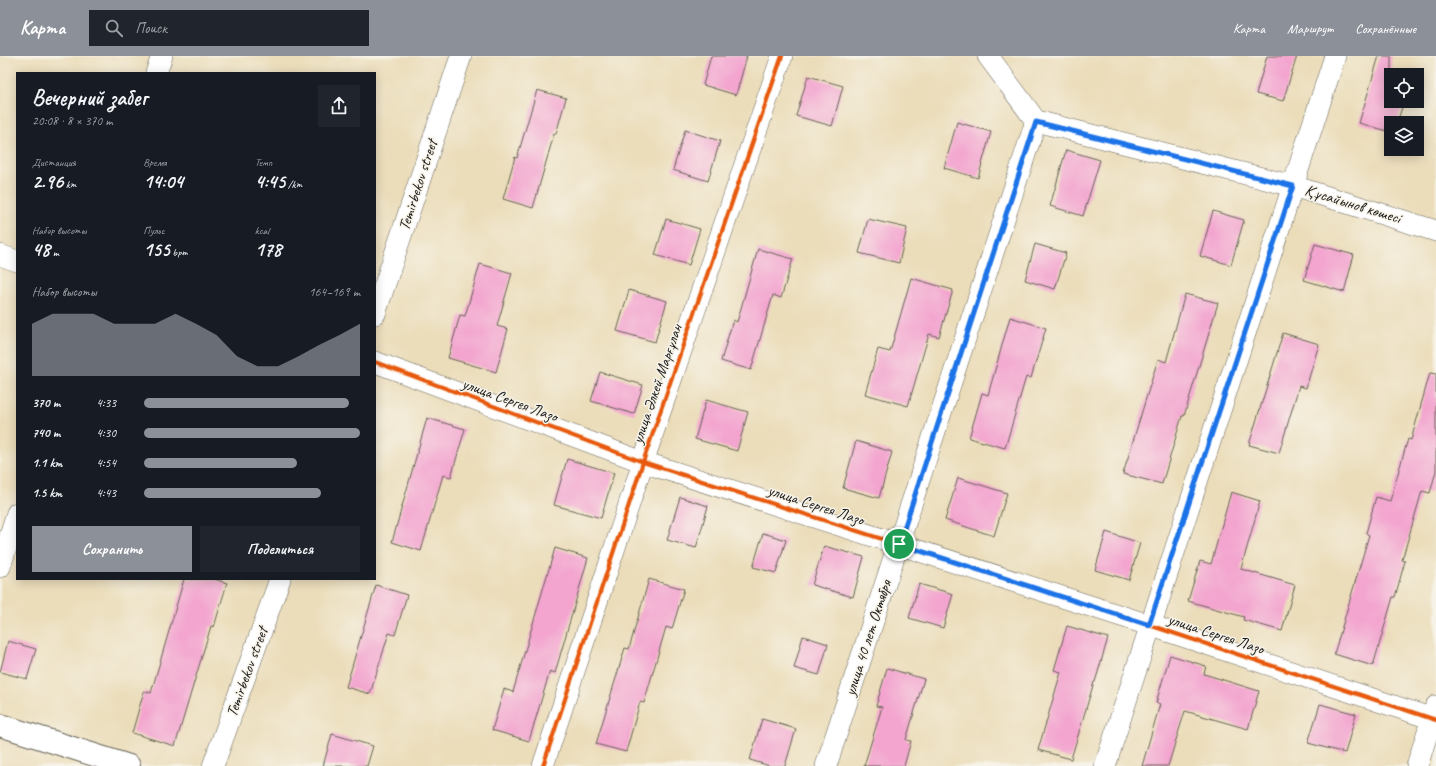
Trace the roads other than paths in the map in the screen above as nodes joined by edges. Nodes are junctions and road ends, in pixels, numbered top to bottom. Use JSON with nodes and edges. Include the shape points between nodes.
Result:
{"nodes":[{"id":1,"x":162,"y":56,"type":"edge"},
{"id":2,"x":461,"y":56,"type":"edge"},
{"id":3,"x":782,"y":56,"type":"edge"},
{"id":4,"x":988,"y":56,"type":"edge"},
{"id":5,"x":1335,"y":56,"type":"edge"},
{"id":6,"x":156,"y":72,"type":"edge"},
{"id":7,"x":1036,"y":122,"type":"junction"},
{"id":8,"x":1293,"y":186,"type":"junction"},
{"id":9,"x":1436,"y":231,"type":"edge"},
{"id":10,"x":0,"y":255,"type":"edge"},
{"id":11,"x":16,"y":261,"type":"edge"},
{"id":12,"x":376,"y":311,"type":"edge"},
{"id":13,"x":376,"y":362,"type":"edge"},
{"id":14,"x":643,"y":462,"type":"junction"},
{"id":15,"x":16,"y":516,"type":"edge"},
{"id":16,"x":899,"y":544,"type":"junction"},
{"id":17,"x":0,"y":567,"type":"edge"},
{"id":18,"x":280,"y":580,"type":"edge"},
{"id":19,"x":1149,"y":625,"type":"junction"},
{"id":20,"x":1435,"y":715,"type":"edge"},
{"id":21,"x":0,"y":725,"type":"edge"},
{"id":22,"x":129,"y":766,"type":"edge"},
{"id":23,"x":213,"y":766,"type":"edge"},
{"id":24,"x":543,"y":766,"type":"edge"},
{"id":25,"x":826,"y":766,"type":"edge"},
{"id":26,"x":1105,"y":766,"type":"edge"},
{"id":27,"x":1417,"y":766,"type":"edge"}],
"edges":[{"from":1,"to":6,"type":"street"},
{"from":2,"to":12,"type":"street","name":"Temirbekov street"},
{"from":3,"to":14,"type":"street","name":"улица Әлкей Марғұлан"},
{"from":4,"to":7,"type":"street"},
{"from":5,"to":8,"type":"street"},
{"from":7,"to":8,"type":"street","name":"Құсайынов көшесі"},
{"from":7,"to":16,"type":"street","name":"улица 40 лет Октября"},
{"from":8,"to":9,"type":"street","name":"Құсайынов көшесі"},
{"from":8,"to":19,"type":"street"},
{"from":10,"to":11,"type":"street"},
{"from":13,"to":14,"type":"street","name":"улица Сергея Лазо"},
{"from":14,"to":16,"type":"street","name":"улица Сергея Лазо"},
{"from":14,"to":24,"type":"street","name":"улица Әлкей Марғұлан"},
{"from":15,"to":17,"type":"street"},
{"from":16,"to":19,"type":"street","name":"улица Сергея Лазо"},
{"from":16,"to":25,"type":"street","name":"улица 40 лет Октября"},
{"from":18,"to":23,"type":"street","name":"Temirbekov street"},
{"from":19,"to":20,"type":"street","name":"улица Сергея Лазо"},
{"from":19,"to":26,"type":"street"},
{"from":20,"to":27,"type":"street"},
{"from":21,"to":22,"type":"street"}]}
